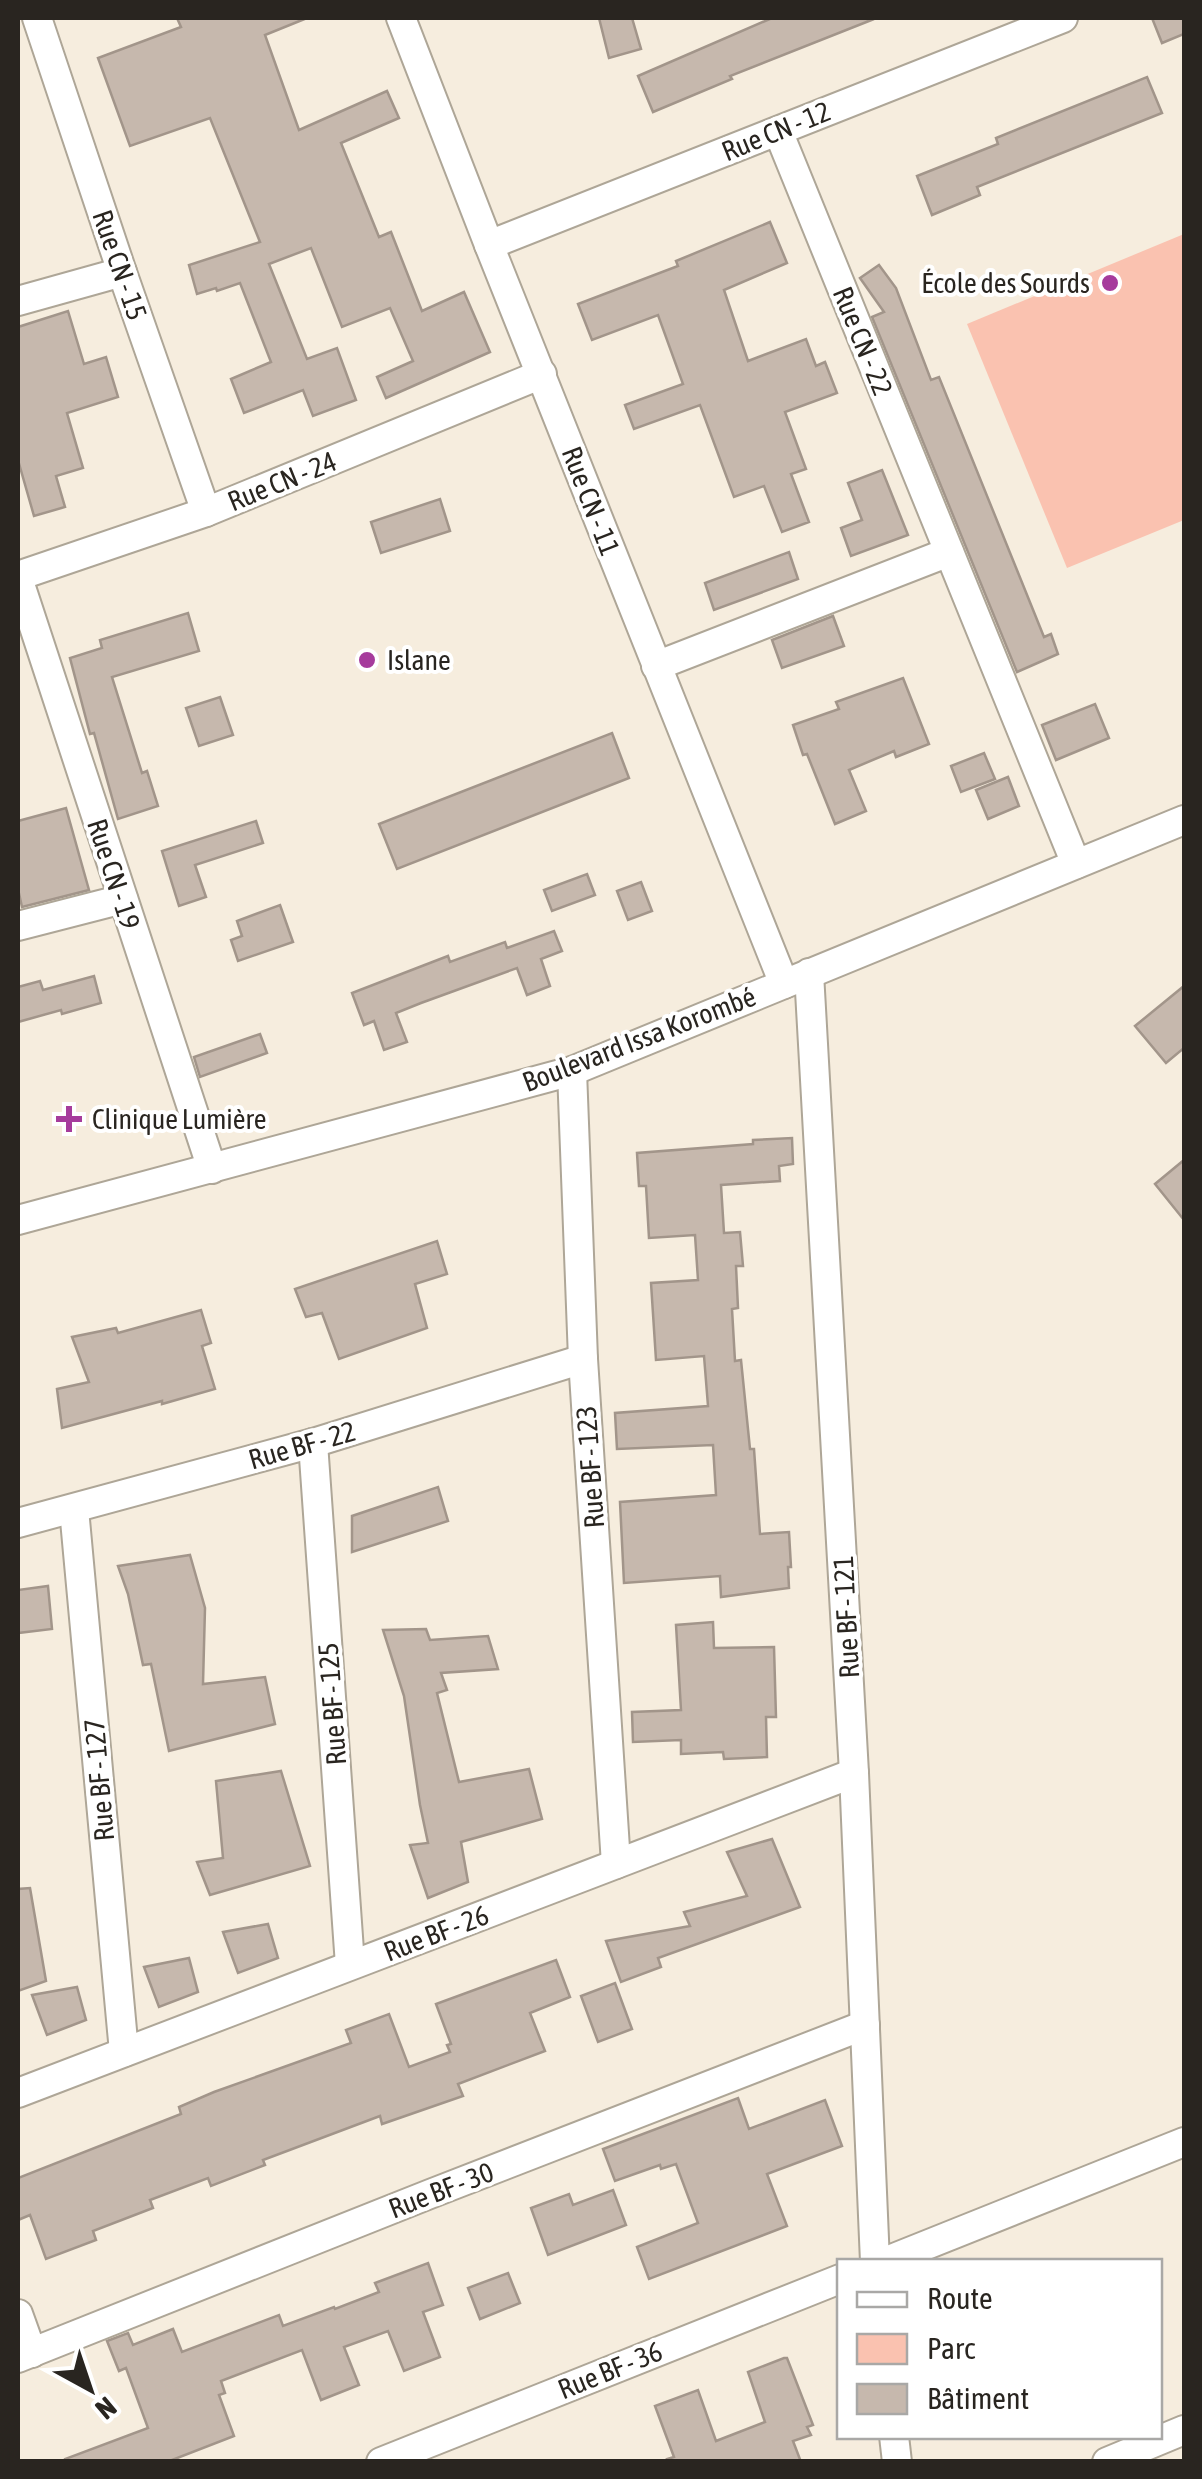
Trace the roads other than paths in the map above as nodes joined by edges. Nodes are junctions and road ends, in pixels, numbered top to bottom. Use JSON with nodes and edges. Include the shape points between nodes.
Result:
{"nodes":[{"id":1,"x":37,"y":18,"type":"edge"},
{"id":2,"x":401,"y":18,"type":"edge"},
{"id":3,"x":1063,"y":18,"type":"edge"},
{"id":4,"x":778,"y":130,"type":"junction"},
{"id":5,"x":489,"y":245,"type":"junction"},
{"id":6,"x":122,"y":272,"type":"junction"},
{"id":7,"x":18,"y":301,"type":"edge"},
{"id":8,"x":542,"y":374,"type":"junction"},
{"id":9,"x":206,"y":512,"type":"junction"},
{"id":10,"x":949,"y":552,"type":"junction"},
{"id":11,"x":18,"y":577,"type":"edge"},
{"id":12,"x":656,"y":666,"type":"junction"},
{"id":13,"x":1184,"y":820,"type":"edge"},
{"id":14,"x":1076,"y":864,"type":"junction"},
{"id":15,"x":122,"y":899,"type":"junction"},
{"id":16,"x":18,"y":926,"type":"edge"},
{"id":17,"x":796,"y":979,"type":"junction"},
{"id":18,"x":572,"y":1070,"type":"junction"},
{"id":19,"x":212,"y":1169,"type":"junction"},
{"id":20,"x":18,"y":1220,"type":"edge"},
{"id":21,"x":584,"y":1359,"type":"junction"},
{"id":22,"x":313,"y":1443,"type":"junction"},
{"id":23,"x":74,"y":1509,"type":"junction"},
{"id":24,"x":18,"y":1523,"type":"edge"},
{"id":25,"x":854,"y":1772,"type":"junction"},
{"id":26,"x":616,"y":1864,"type":"junction"},
{"id":27,"x":350,"y":1965,"type":"junction"},
{"id":28,"x":865,"y":2026,"type":"junction"},
{"id":29,"x":124,"y":2052,"type":"junction"},
{"id":30,"x":18,"y":2092,"type":"edge"},
{"id":31,"x":1184,"y":2142,"type":"edge"},
{"id":32,"x":875,"y":2259,"type":"edge"},
{"id":33,"x":892,"y":2259,"type":"edge"},
{"id":34,"x":837,"y":2280,"type":"edge"},
{"id":35,"x":18,"y":2314,"type":"edge"},
{"id":36,"x":24,"y":2356,"type":"edge"},
{"id":37,"x":1184,"y":2430,"type":"edge"},
{"id":38,"x":1120,"y":2459,"type":"edge"},
{"id":39,"x":381,"y":2462,"type":"edge"}],
"edges":[{"from":1,"to":6,"type":"street","name":"Rue CN - 15"},
{"from":2,"to":5,"type":"street","name":"Rue CN - 11"},
{"from":3,"to":4,"type":"street","name":"Rue CN - 12"},
{"from":4,"to":5,"type":"street","name":"Rue CN - 12"},
{"from":4,"to":10,"type":"street","name":"Rue CN - 22"},
{"from":5,"to":8,"type":"street","name":"Rue CN - 11"},
{"from":6,"to":7,"type":"street"},
{"from":6,"to":9,"type":"street","name":"Rue CN - 15"},
{"from":8,"to":9,"type":"street","name":"Rue CN - 24"},
{"from":8,"to":12,"type":"street","name":"Rue CN - 11"},
{"from":9,"to":11,"type":"street","name":"Rue CN - 24"},
{"from":10,"to":12,"type":"street"},
{"from":10,"to":14,"type":"street","name":"Rue CN - 22"},
{"from":11,"to":15,"type":"street","name":"Rue CN - 19"},
{"from":12,"to":17,"type":"street","name":"Rue CN - 11"},
{"from":13,"to":14,"type":"street","name":"Boulevard Issa Korombé"},
{"from":14,"to":17,"type":"street","name":"Boulevard Issa Korombé"},
{"from":15,"to":16,"type":"street"},
{"from":15,"to":19,"type":"street","name":"Rue CN - 19"},
{"from":17,"to":18,"type":"street","name":"Boulevard Issa Korombé"},
{"from":17,"to":25,"type":"street","name":"Rue BF - 121"},
{"from":18,"to":19,"type":"street","name":"Boulevard Issa Korombé"},
{"from":18,"to":21,"type":"street","name":"Rue BF - 123"},
{"from":19,"to":20,"type":"street","name":"Boulevard Issa Korombé"},
{"from":21,"to":22,"type":"street","name":"Rue BF - 22"},
{"from":21,"to":26,"type":"street","name":"Rue BF - 123"},
{"from":22,"to":23,"type":"street","name":"Rue BF - 22"},
{"from":22,"to":27,"type":"street","name":"Rue BF - 125"},
{"from":23,"to":24,"type":"street","name":"Rue BF - 22"},
{"from":23,"to":29,"type":"street","name":"Rue BF - 127"},
{"from":25,"to":26,"type":"street","name":"Rue BF - 26"},
{"from":25,"to":28,"type":"street","name":"Rue BF - 121"},
{"from":26,"to":27,"type":"street","name":"Rue BF - 26"},
{"from":27,"to":29,"type":"street","name":"Rue BF - 26"},
{"from":28,"to":32,"type":"street","name":"Rue BF - 121"},
{"from":28,"to":36,"type":"street","name":"Rue BF - 30"},
{"from":29,"to":30,"type":"street","name":"Rue BF - 26"},
{"from":31,"to":33,"type":"street"},
{"from":34,"to":39,"type":"street","name":"Rue BF - 36"},
{"from":35,"to":36,"type":"street"},
{"from":37,"to":38,"type":"street"}]}
